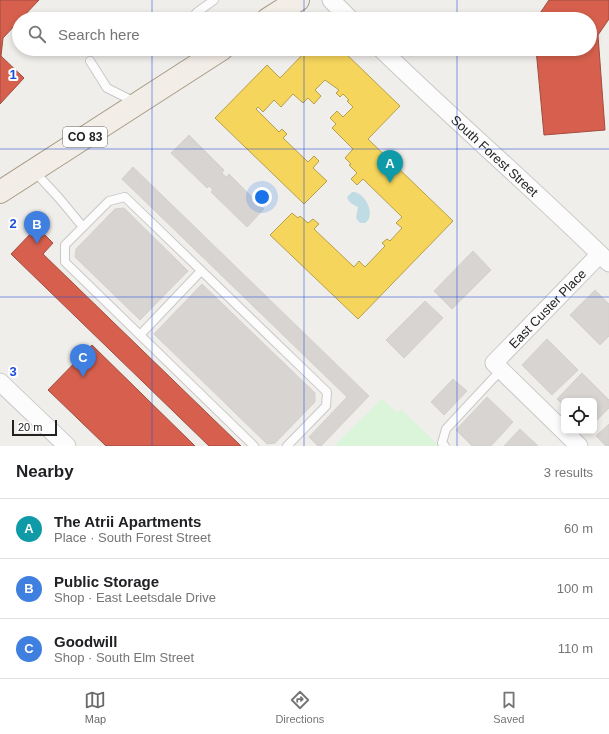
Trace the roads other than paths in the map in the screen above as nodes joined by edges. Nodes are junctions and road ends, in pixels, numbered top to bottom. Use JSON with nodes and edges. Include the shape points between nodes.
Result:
{"nodes":[{"id":1,"x":214,"y":0,"type":"edge"},
{"id":2,"x":298,"y":0,"type":"edge"},
{"id":3,"x":331,"y":0,"type":"edge"},
{"id":4,"x":197,"y":12,"type":"edge"},
{"id":5,"x":279,"y":12,"type":"edge"},
{"id":6,"x":343,"y":12,"type":"edge"},
{"id":7,"x":210,"y":56,"type":"edge"},
{"id":8,"x":388,"y":56,"type":"edge"},
{"id":9,"x":90,"y":61,"type":"dead end"},
{"id":10,"x":137,"y":103,"type":"junction"},
{"id":11,"x":34,"y":170,"type":"junction"},
{"id":12,"x":0,"y":192,"type":"edge"},
{"id":13,"x":83,"y":227,"type":"junction"},
{"id":14,"x":606,"y":260,"type":"edge"},
{"id":15,"x":201,"y":271,"type":"junction"},
{"id":16,"x":140,"y":335,"type":"junction"},
{"id":17,"x":497,"y":366,"type":"junction"},
{"id":18,"x":0,"y":382,"type":"edge"},
{"id":19,"x":67,"y":446,"type":"edge"},
{"id":20,"x":254,"y":446,"type":"edge"},
{"id":21,"x":287,"y":446,"type":"edge"},
{"id":22,"x":445,"y":446,"type":"edge"},
{"id":23,"x":580,"y":446,"type":"edge"}],
"edges":[{"from":1,"to":4,"type":"lane"},
{"from":2,"to":5,"type":"main road"},
{"from":3,"to":6,"type":"street"},
{"from":7,"to":10,"type":"main road","number":"CO 83"},
{"from":8,"to":14,"type":"street","name":"South Forest Street"},
{"from":9,"to":10,"type":"lane","via":[[107,88]]},
{"from":10,"to":11,"type":"main road","number":"CO 83"},
{"from":11,"to":12,"type":"main road","number":"CO 83"},
{"from":11,"to":13,"type":"lane"},
{"from":13,"to":15,"type":"lane","via":[[109,200],[125,197]]},
{"from":13,"to":16,"type":"lane","via":[[65,246],[64,262]]},
{"from":14,"to":17,"type":"street","name":"East Custer Place"},
{"from":15,"to":16,"type":"lane"},
{"from":15,"to":21,"type":"lane","via":[[327,392],[326,406]]},
{"from":16,"to":20,"type":"lane"},
{"from":17,"to":22,"type":"lane","via":[[446,429],[442,443]]},
{"from":17,"to":23,"type":"street"},
{"from":18,"to":19,"type":"street"}]}
